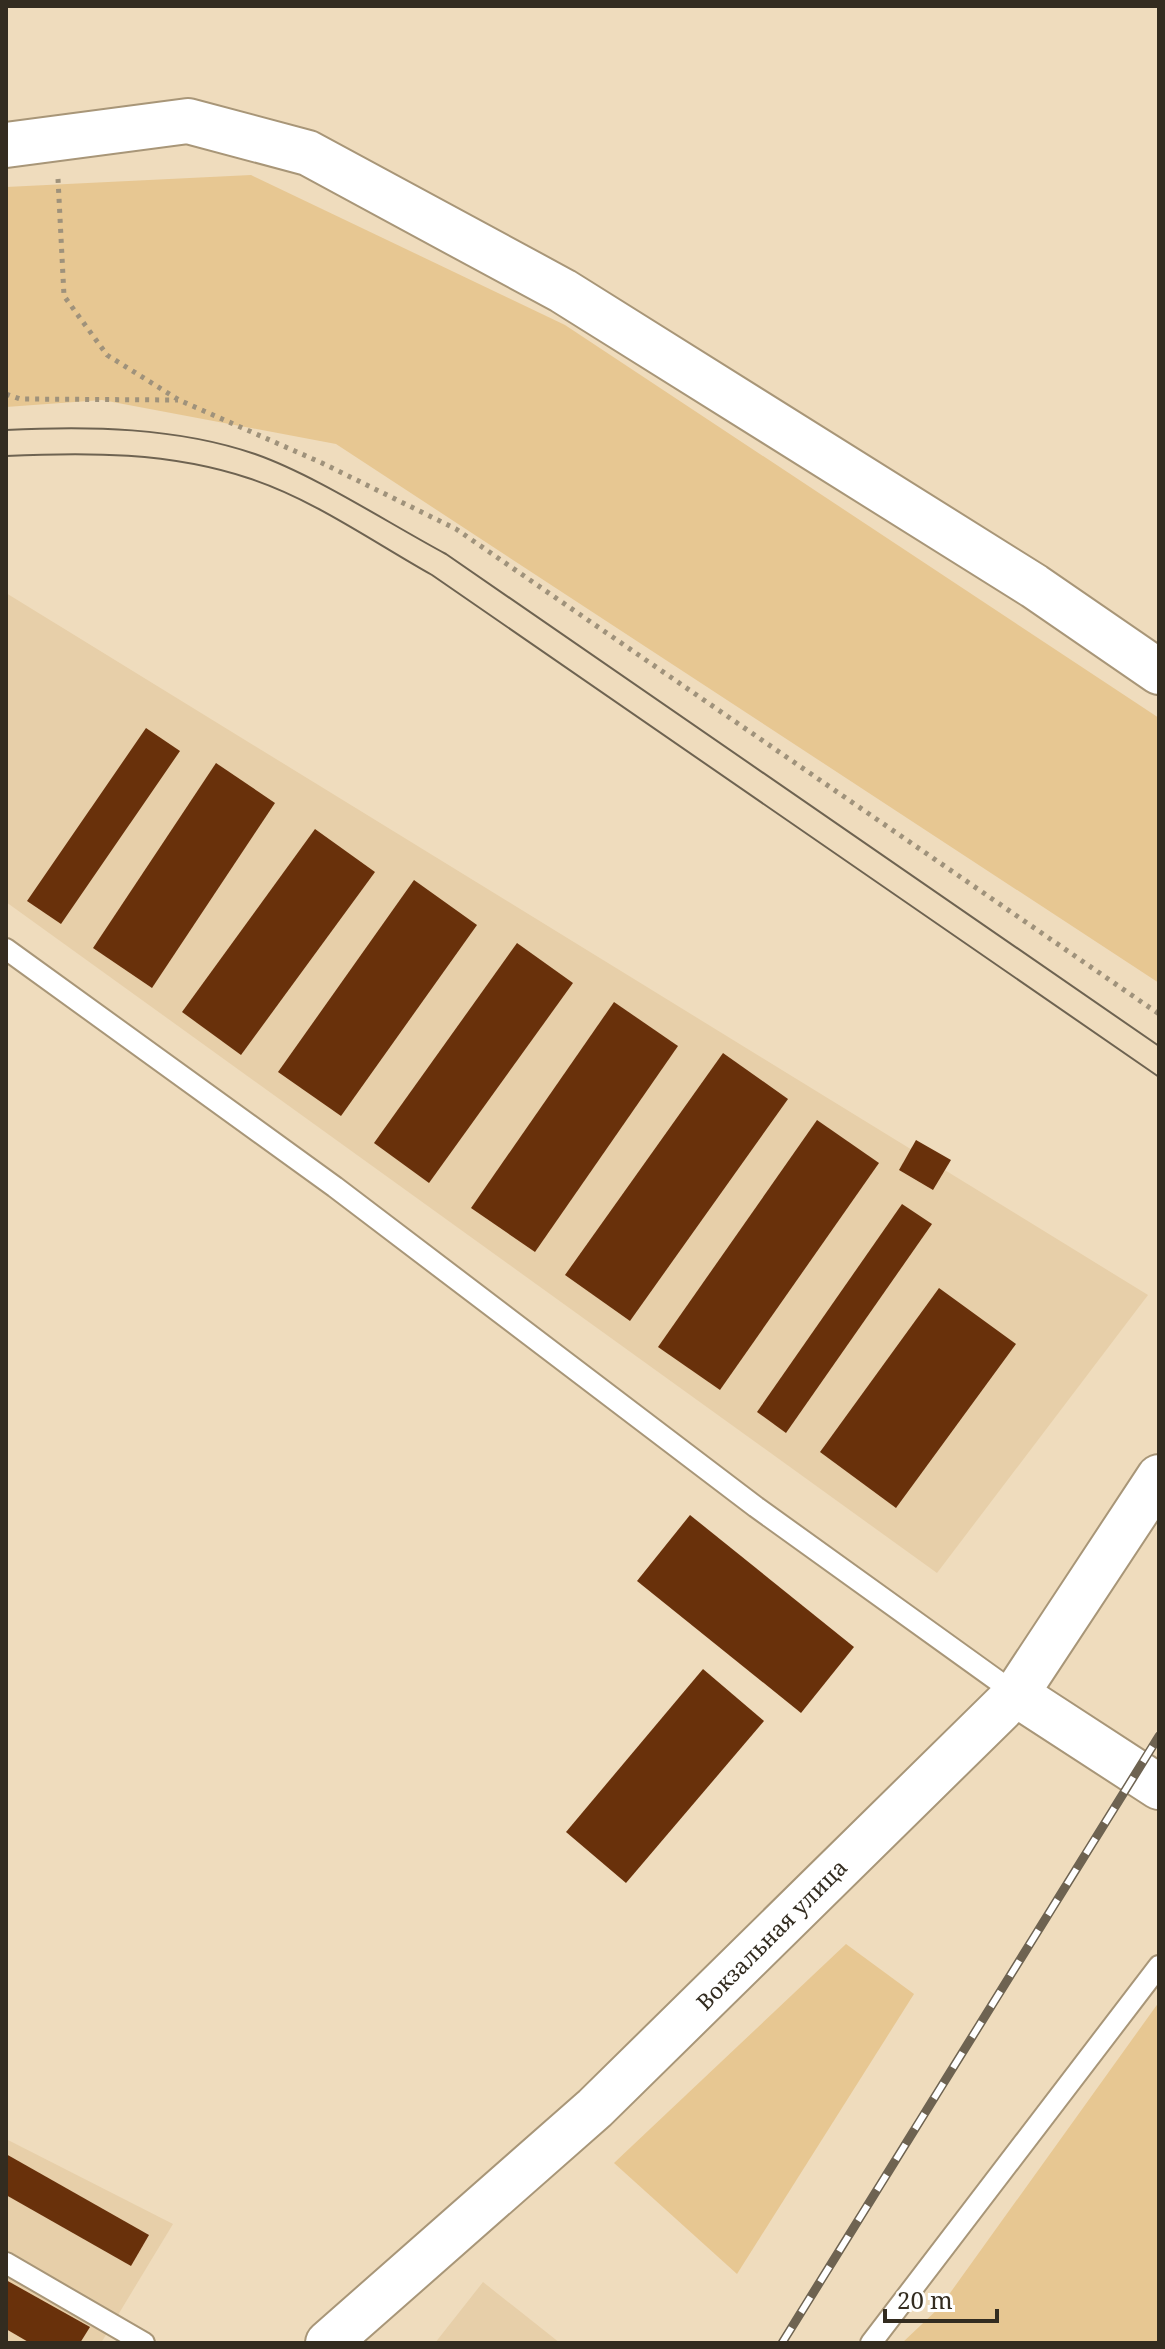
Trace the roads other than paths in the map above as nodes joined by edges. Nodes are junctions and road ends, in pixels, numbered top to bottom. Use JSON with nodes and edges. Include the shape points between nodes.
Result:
{"nodes":[{"id":1,"x":6,"y":145,"type":"edge"},
{"id":2,"x":1159,"y":672,"type":"edge"},
{"id":3,"x":6,"y":949,"type":"edge"},
{"id":4,"x":1159,"y":1477,"type":"edge"},
{"id":5,"x":1016,"y":1694,"type":"junction"},
{"id":6,"x":1159,"y":1787,"type":"edge"},
{"id":7,"x":1159,"y":1966,"type":"edge"},
{"id":8,"x":6,"y":2263,"type":"edge"},
{"id":9,"x":877,"y":2341,"type":"edge"},
{"id":10,"x":144,"y":2343,"type":"edge"},
{"id":11,"x":328,"y":2343,"type":"edge"}],
"edges":[{"from":1,"to":2,"type":"street","via":[[188,121],[308,153],[563,291],[1034,586]]},
{"from":3,"to":5,"type":"lane"},
{"from":4,"to":5,"type":"street","name":"Вокзальная улица"},
{"from":5,"to":6,"type":"street"},
{"from":5,"to":11,"type":"street","name":"Вокзальная улица","via":[[595,2108]]},
{"from":7,"to":9,"type":"lane"},
{"from":8,"to":10,"type":"lane"}]}
